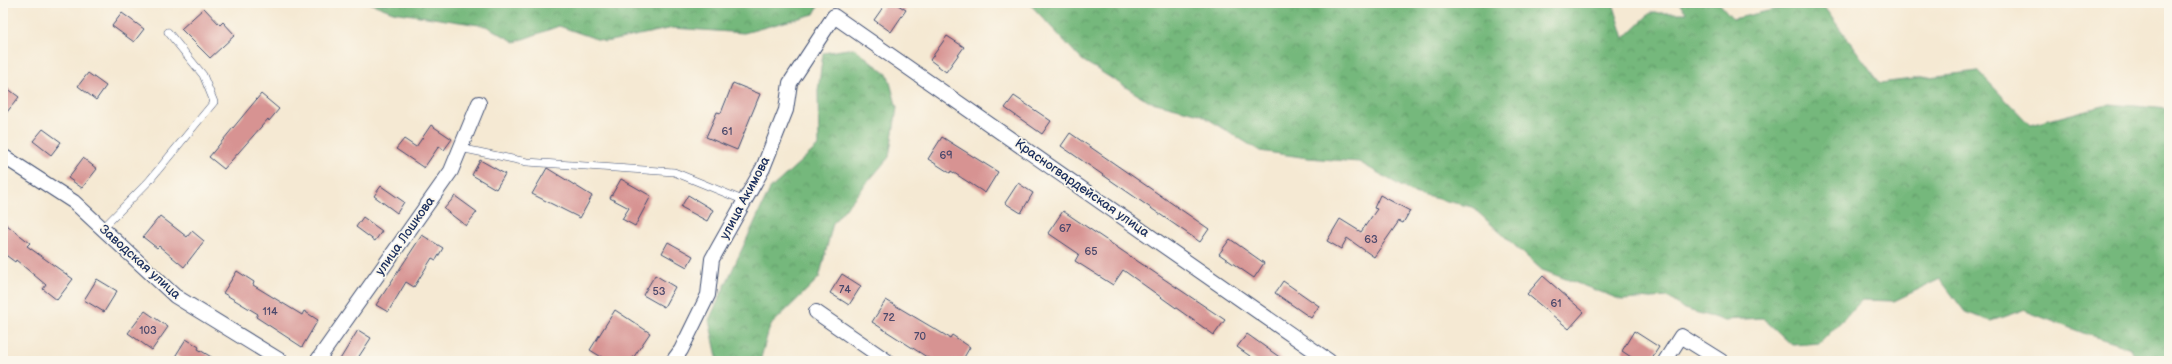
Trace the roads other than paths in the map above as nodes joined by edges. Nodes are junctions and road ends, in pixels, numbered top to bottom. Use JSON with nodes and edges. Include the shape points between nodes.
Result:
{"nodes":[{"id":1,"x":834,"y":16,"type":"joint"},
{"id":2,"x":168,"y":32,"type":"dead end"},
{"id":3,"x":479,"y":103,"type":"dead end"},
{"id":4,"x":460,"y":148,"type":"junction"},
{"id":5,"x":3,"y":156,"type":"edge"},
{"id":6,"x":745,"y":201,"type":"junction"},
{"id":7,"x":103,"y":228,"type":"junction"},
{"id":8,"x":816,"y":312,"type":"dead end"},
{"id":9,"x":281,"y":361,"type":"edge"},
{"id":10,"x":316,"y":361,"type":"edge"},
{"id":11,"x":673,"y":361,"type":"edge"},
{"id":12,"x":887,"y":361,"type":"edge"},
{"id":13,"x":1329,"y":361,"type":"edge"},
{"id":14,"x":1665,"y":361,"type":"edge"},
{"id":15,"x":1721,"y":361,"type":"edge"}],
"edges":[{"from":1,"to":6,"type":"street","name":"улица Акимова","via":[[790,83],[786,110],[763,168]]},
{"from":1,"to":13,"type":"street","name":"Красногвардейская улица"},
{"from":2,"to":7,"type":"lane","via":[[203,75],[214,102],[149,181]]},
{"from":3,"to":4,"type":"street","name":"улица Лошкова"},
{"from":4,"to":6,"type":"lane","via":[[527,162],[674,172]]},
{"from":4,"to":10,"type":"street","name":"улица Лошкова","via":[[451,170]]},
{"from":5,"to":7,"type":"street","name":"Заводская улица","via":[[74,202]]},
{"from":6,"to":11,"type":"street","name":"улица Акимова","via":[[712,259],[708,295]]},
{"from":7,"to":9,"type":"street","name":"Заводская улица","via":[[175,296]]},
{"from":8,"to":12,"type":"street"},
{"from":14,"to":15,"type":"street","via":[[1681,336]]}]}
